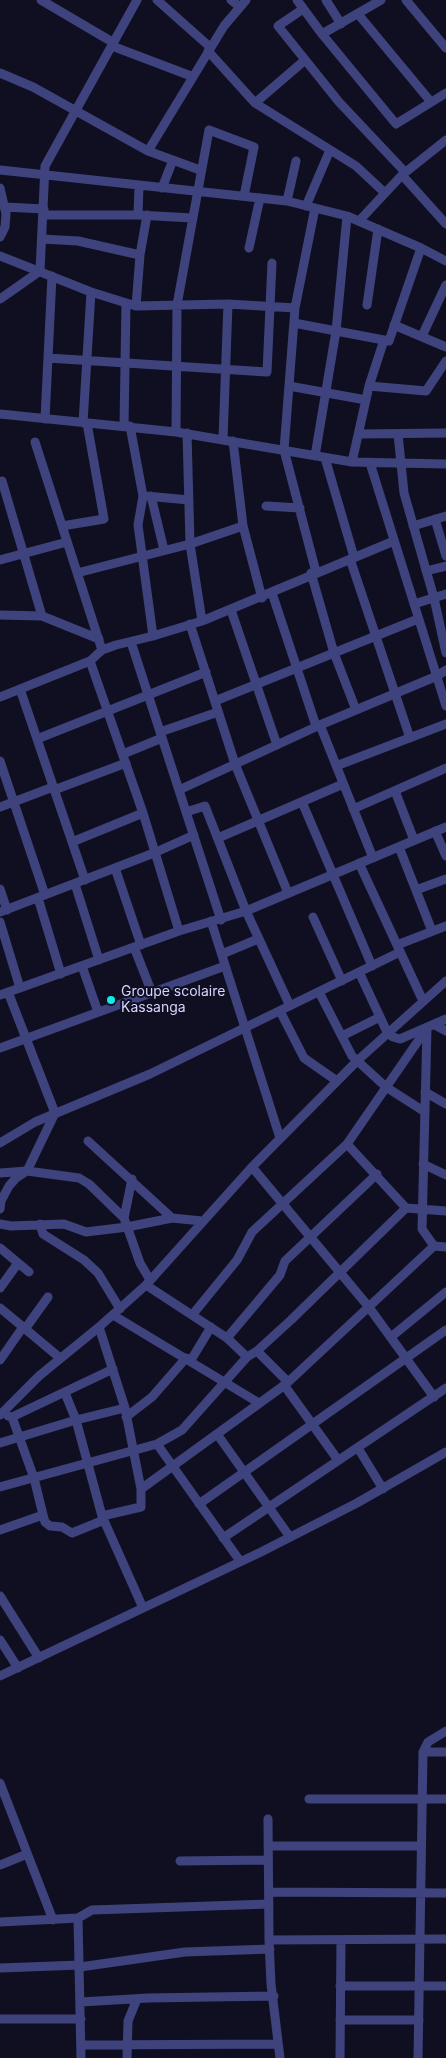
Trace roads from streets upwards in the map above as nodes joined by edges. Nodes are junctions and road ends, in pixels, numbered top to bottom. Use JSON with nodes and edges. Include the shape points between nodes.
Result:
{"nodes":[{"id":1,"x":41,"y":0,"type":"edge"},
{"id":2,"x":137,"y":0,"type":"edge"},
{"id":3,"x":156,"y":0,"type":"edge"},
{"id":4,"x":231,"y":0,"type":"edge"},
{"id":5,"x":297,"y":0,"type":"edge"},
{"id":6,"x":326,"y":0,"type":"edge"},
{"id":7,"x":381,"y":0,"type":"edge"},
{"id":8,"x":406,"y":0,"type":"edge"},
{"id":9,"x":243,"y":4,"type":"edge"},
{"id":10,"x":304,"y":9,"type":"junction"},
{"id":11,"x":358,"y":14,"type":"junction"},
{"id":12,"x":341,"y":24,"type":"junction"},
{"id":13,"x":322,"y":34,"type":"junction"},
{"id":14,"x":444,"y":41,"type":"edge"},
{"id":15,"x":113,"y":45,"type":"junction"},
{"id":16,"x":209,"y":49,"type":"junction"},
{"id":17,"x":305,"y":60,"type":"junction"},
{"id":18,"x":0,"y":73,"type":"edge"},
{"id":19,"x":192,"y":76,"type":"junction"},
{"id":20,"x":446,"y":93,"type":"edge"},
{"id":21,"x":431,"y":102,"type":"junction"},
{"id":22,"x":255,"y":103,"type":"junction"},
{"id":23,"x":77,"y":111,"type":"junction"},
{"id":24,"x":446,"y":140,"type":"edge"},
{"id":25,"x":330,"y":150,"type":"junction"},
{"id":26,"x":148,"y":151,"type":"junction"},
{"id":27,"x":173,"y":160,"type":"junction"},
{"id":28,"x":296,"y":161,"type":"dead end"},
{"id":29,"x":0,"y":170,"type":"edge"},
{"id":30,"x":200,"y":170,"type":"junction"},
{"id":31,"x":44,"y":174,"type":"junction"},
{"id":32,"x":404,"y":174,"type":"junction"},
{"id":33,"x":140,"y":186,"type":"junction"},
{"id":34,"x":0,"y":188,"type":"edge"},
{"id":35,"x":162,"y":188,"type":"junction"},
{"id":36,"x":196,"y":192,"type":"junction"},
{"id":37,"x":385,"y":193,"type":"junction"},
{"id":38,"x":244,"y":196,"type":"junction"},
{"id":39,"x":260,"y":198,"type":"junction"},
{"id":40,"x":287,"y":201,"type":"junction"},
{"id":41,"x":5,"y":207,"type":"junction"},
{"id":42,"x":311,"y":207,"type":"junction"},
{"id":43,"x":44,"y":212,"type":"junction"},
{"id":44,"x":143,"y":215,"type":"junction"},
{"id":45,"x":347,"y":216,"type":"junction"},
{"id":46,"x":192,"y":218,"type":"junction"},
{"id":47,"x":359,"y":221,"type":"junction"},
{"id":48,"x":446,"y":224,"type":"edge"},
{"id":49,"x":378,"y":229,"type":"junction"},
{"id":50,"x":0,"y":237,"type":"edge"},
{"id":51,"x":42,"y":239,"type":"junction"},
{"id":52,"x":249,"y":248,"type":"dead end"},
{"id":53,"x":421,"y":248,"type":"junction"},
{"id":54,"x":140,"y":255,"type":"junction"},
{"id":55,"x":0,"y":256,"type":"edge"},
{"id":56,"x":446,"y":261,"type":"edge"},
{"id":57,"x":272,"y":263,"type":"dead end"},
{"id":58,"x":40,"y":271,"type":"junction"},
{"id":59,"x":52,"y":276,"type":"junction"},
{"id":60,"x":446,"y":285,"type":"edge"},
{"id":61,"x":91,"y":292,"type":"junction"},
{"id":62,"x":0,"y":299,"type":"edge"},
{"id":63,"x":126,"y":304,"type":"junction"},
{"id":64,"x":228,"y":304,"type":"junction"},
{"id":65,"x":177,"y":305,"type":"junction"},
{"id":66,"x":367,"y":305,"type":"dead end"},
{"id":67,"x":136,"y":306,"type":"junction"},
{"id":68,"x":269,"y":306,"type":"junction"},
{"id":69,"x":295,"y":308,"type":"junction"},
{"id":70,"x":294,"y":323,"type":"junction"},
{"id":71,"x":394,"y":325,"type":"junction"},
{"id":72,"x":336,"y":332,"type":"junction"},
{"id":73,"x":422,"y":336,"type":"junction"},
{"id":74,"x":384,"y":340,"type":"junction"},
{"id":75,"x":446,"y":347,"type":"edge"},
{"id":76,"x":48,"y":358,"type":"junction"},
{"id":77,"x":87,"y":360,"type":"junction"},
{"id":78,"x":446,"y":361,"type":"edge"},
{"id":79,"x":125,"y":363,"type":"junction"},
{"id":80,"x":177,"y":367,"type":"junction"},
{"id":81,"x":224,"y":370,"type":"junction"},
{"id":82,"x":289,"y":386,"type":"junction"},
{"id":83,"x":369,"y":386,"type":"junction"},
{"id":84,"x":326,"y":393,"type":"junction"},
{"id":85,"x":366,"y":400,"type":"junction"},
{"id":86,"x":0,"y":414,"type":"edge"},
{"id":87,"x":45,"y":419,"type":"junction"},
{"id":88,"x":85,"y":423,"type":"junction"},
{"id":89,"x":127,"y":426,"type":"junction"},
{"id":90,"x":176,"y":432,"type":"junction"},
{"id":91,"x":187,"y":433,"type":"junction"},
{"id":92,"x":446,"y":433,"type":"edge"},
{"id":93,"x":358,"y":434,"type":"junction"},
{"id":94,"x":398,"y":434,"type":"junction"},
{"id":95,"x":224,"y":439,"type":"junction"},
{"id":96,"x":233,"y":441,"type":"junction"},
{"id":97,"x":35,"y":442,"type":"dead end"},
{"id":98,"x":284,"y":450,"type":"junction"},
{"id":99,"x":315,"y":456,"type":"junction"},
{"id":100,"x":325,"y":458,"type":"junction"},
{"id":101,"x":352,"y":462,"type":"junction"},
{"id":102,"x":370,"y":463,"type":"junction"},
{"id":103,"x":446,"y":464,"type":"edge"},
{"id":104,"x":400,"y":465,"type":"junction"},
{"id":105,"x":2,"y":481,"type":"dead end"},
{"id":106,"x":147,"y":496,"type":"junction"},
{"id":107,"x":189,"y":500,"type":"junction"},
{"id":108,"x":266,"y":506,"type":"dead end"},
{"id":109,"x":300,"y":508,"type":"junction"},
{"id":110,"x":446,"y":516,"type":"edge"},
{"id":111,"x":436,"y":519,"type":"junction"},
{"id":112,"x":62,"y":526,"type":"junction"},
{"id":113,"x":243,"y":526,"type":"junction"},
{"id":114,"x":413,"y":526,"type":"junction"},
{"id":115,"x":394,"y":541,"type":"junction"},
{"id":116,"x":67,"y":542,"type":"junction"},
{"id":117,"x":190,"y":544,"type":"junction"},
{"id":118,"x":164,"y":550,"type":"junction"},
{"id":119,"x":24,"y":554,"type":"junction"},
{"id":120,"x":142,"y":556,"type":"junction"},
{"id":121,"x":446,"y":556,"type":"edge"},
{"id":122,"x":352,"y":558,"type":"junction"},
{"id":123,"x":0,"y":560,"type":"edge"},
{"id":124,"x":446,"y":566,"type":"edge"},
{"id":125,"x":426,"y":571,"type":"junction"},
{"id":126,"x":313,"y":572,"type":"junction"},
{"id":127,"x":77,"y":573,"type":"junction"},
{"id":128,"x":272,"y":593,"type":"junction"},
{"id":129,"x":446,"y":595,"type":"edge"},
{"id":130,"x":262,"y":598,"type":"junction"},
{"id":131,"x":434,"y":598,"type":"junction"},
{"id":132,"x":414,"y":604,"type":"junction"},
{"id":133,"x":231,"y":610,"type":"junction"},
{"id":134,"x":2,"y":615,"type":"edge"},
{"id":135,"x":42,"y":616,"type":"junction"},
{"id":136,"x":418,"y":619,"type":"junction"},
{"id":137,"x":202,"y":621,"type":"junction"},
{"id":138,"x":190,"y":624,"type":"junction"},
{"id":139,"x":0,"y":625,"type":"edge"},
{"id":140,"x":376,"y":635,"type":"junction"},
{"id":141,"x":153,"y":636,"type":"junction"},
{"id":142,"x":99,"y":639,"type":"junction"},
{"id":143,"x":131,"y":642,"type":"junction"},
{"id":144,"x":102,"y":650,"type":"junction"},
{"id":145,"x":334,"y":653,"type":"junction"},
{"id":146,"x":446,"y":653,"type":"edge"},
{"id":147,"x":90,"y":661,"type":"junction"},
{"id":148,"x":297,"y":668,"type":"junction"},
{"id":149,"x":446,"y":670,"type":"edge"},
{"id":150,"x":206,"y":672,"type":"junction"},
{"id":151,"x":437,"y":676,"type":"junction"},
{"id":152,"x":256,"y":685,"type":"junction"},
{"id":153,"x":20,"y":689,"type":"junction"},
{"id":154,"x":396,"y":693,"type":"junction"},
{"id":155,"x":148,"y":695,"type":"junction"},
{"id":156,"x":0,"y":697,"type":"edge"},
{"id":157,"x":215,"y":701,"type":"junction"},
{"id":158,"x":446,"y":706,"type":"edge"},
{"id":159,"x":356,"y":710,"type":"junction"},
{"id":160,"x":108,"y":711,"type":"junction"},
{"id":161,"x":218,"y":712,"type":"junction"},
{"id":162,"x":446,"y":724,"type":"edge"},
{"id":163,"x":318,"y":726,"type":"junction"},
{"id":164,"x":161,"y":735,"type":"junction"},
{"id":165,"x":410,"y":738,"type":"junction"},
{"id":166,"x":37,"y":739,"type":"junction"},
{"id":167,"x":276,"y":745,"type":"junction"},
{"id":168,"x":124,"y":759,"type":"junction"},
{"id":169,"x":0,"y":761,"type":"edge"},
{"id":170,"x":235,"y":764,"type":"junction"},
{"id":171,"x":336,"y":766,"type":"junction"},
{"id":172,"x":446,"y":768,"type":"edge"},
{"id":173,"x":343,"y":784,"type":"junction"},
{"id":174,"x":54,"y":788,"type":"junction"},
{"id":175,"x":179,"y":790,"type":"junction"},
{"id":176,"x":395,"y":791,"type":"junction"},
{"id":177,"x":14,"y":802,"type":"junction"},
{"id":178,"x":302,"y":802,"type":"junction"},
{"id":179,"x":0,"y":807,"type":"edge"},
{"id":180,"x":354,"y":809,"type":"junction"},
{"id":181,"x":186,"y":812,"type":"junction"},
{"id":182,"x":143,"y":813,"type":"junction"},
{"id":183,"x":259,"y":820,"type":"junction"},
{"id":184,"x":446,"y":827,"type":"edge"},
{"id":185,"x":435,"y":831,"type":"junction"},
{"id":186,"x":194,"y":835,"type":"junction"},
{"id":187,"x":218,"y":838,"type":"junction"},
{"id":188,"x":414,"y":840,"type":"junction"},
{"id":189,"x":72,"y":842,"type":"junction"},
{"id":190,"x":399,"y":847,"type":"junction"},
{"id":191,"x":154,"y":853,"type":"junction"},
{"id":192,"x":446,"y":856,"type":"edge"},
{"id":193,"x":373,"y":858,"type":"junction"},
{"id":194,"x":359,"y":864,"type":"junction"},
{"id":195,"x":115,"y":868,"type":"junction"},
{"id":196,"x":333,"y":874,"type":"junction"},
{"id":197,"x":85,"y":880,"type":"junction"},
{"id":198,"x":446,"y":880,"type":"edge"},
{"id":199,"x":75,"y":884,"type":"junction"},
{"id":200,"x":0,"y":889,"type":"edge"},
{"id":201,"x":416,"y":890,"type":"junction"},
{"id":202,"x":288,"y":893,"type":"junction"},
{"id":203,"x":42,"y":897,"type":"junction"},
{"id":204,"x":4,"y":911,"type":"edge"},
{"id":205,"x":246,"y":911,"type":"junction"},
{"id":206,"x":313,"y":917,"type":"dead end"},
{"id":207,"x":216,"y":921,"type":"junction"},
{"id":208,"x":0,"y":922,"type":"edge"},
{"id":209,"x":446,"y":926,"type":"edge"},
{"id":210,"x":179,"y":931,"type":"junction"},
{"id":211,"x":432,"y":931,"type":"junction"},
{"id":212,"x":258,"y":940,"type":"junction"},
{"id":213,"x":137,"y":946,"type":"junction"},
{"id":214,"x":398,"y":948,"type":"junction"},
{"id":215,"x":222,"y":954,"type":"junction"},
{"id":216,"x":99,"y":960,"type":"junction"},
{"id":217,"x":82,"y":966,"type":"junction"},
{"id":218,"x":225,"y":966,"type":"junction"},
{"id":219,"x":372,"y":966,"type":"junction"},
{"id":220,"x":359,"y":972,"type":"junction"},
{"id":221,"x":61,"y":974,"type":"junction"},
{"id":222,"x":446,"y":980,"type":"edge"},
{"id":223,"x":342,"y":981,"type":"junction"},
{"id":224,"x":20,"y":988,"type":"junction"},
{"id":225,"x":320,"y":992,"type":"junction"},
{"id":226,"x":152,"y":993,"type":"junction"},
{"id":227,"x":4,"y":994,"type":"edge"},
{"id":228,"x":423,"y":1001,"type":"junction"},
{"id":229,"x":290,"y":1006,"type":"junction"},
{"id":230,"x":280,"y":1011,"type":"junction"},
{"id":231,"x":98,"y":1012,"type":"junction"},
{"id":232,"x":380,"y":1017,"type":"junction"},
{"id":233,"x":446,"y":1019,"type":"edge"},
{"id":234,"x":431,"y":1026,"type":"junction"},
{"id":235,"x":245,"y":1029,"type":"junction"},
{"id":236,"x":446,"y":1030,"type":"edge"},
{"id":237,"x":387,"y":1032,"type":"junction"},
{"id":238,"x":342,"y":1036,"type":"junction"},
{"id":239,"x":26,"y":1039,"type":"junction"},
{"id":240,"x":0,"y":1048,"type":"edge"},
{"id":241,"x":357,"y":1061,"type":"junction"},
{"id":242,"x":337,"y":1080,"type":"junction"},
{"id":243,"x":386,"y":1087,"type":"junction"},
{"id":244,"x":425,"y":1092,"type":"junction"},
{"id":245,"x":446,"y":1104,"type":"edge"},
{"id":246,"x":425,"y":1112,"type":"junction"},
{"id":247,"x":55,"y":1113,"type":"junction"},
{"id":248,"x":280,"y":1138,"type":"junction"},
{"id":249,"x":88,"y":1141,"type":"dead end"},
{"id":250,"x":0,"y":1143,"type":"edge"},
{"id":251,"x":347,"y":1144,"type":"junction"},
{"id":252,"x":423,"y":1164,"type":"junction"},
{"id":253,"x":252,"y":1167,"type":"junction"},
{"id":254,"x":27,"y":1171,"type":"junction"},
{"id":255,"x":0,"y":1173,"type":"edge"},
{"id":256,"x":377,"y":1174,"type":"junction"},
{"id":257,"x":446,"y":1175,"type":"edge"},
{"id":258,"x":132,"y":1179,"type":"junction"},
{"id":259,"x":283,"y":1203,"type":"junction"},
{"id":260,"x":406,"y":1208,"type":"junction"},
{"id":261,"x":0,"y":1209,"type":"edge"},
{"id":262,"x":422,"y":1210,"type":"junction"},
{"id":263,"x":446,"y":1211,"type":"edge"},
{"id":264,"x":172,"y":1218,"type":"junction"},
{"id":265,"x":202,"y":1220,"type":"junction"},
{"id":266,"x":126,"y":1223,"type":"junction"},
{"id":267,"x":0,"y":1224,"type":"edge"},
{"id":268,"x":40,"y":1224,"type":"junction"},
{"id":269,"x":312,"y":1236,"type":"junction"},
{"id":270,"x":434,"y":1246,"type":"junction"},
{"id":271,"x":446,"y":1247,"type":"edge"},
{"id":272,"x":0,"y":1248,"type":"edge"},
{"id":273,"x":18,"y":1263,"type":"junction"},
{"id":274,"x":29,"y":1272,"type":"dead end"},
{"id":275,"x":340,"y":1272,"type":"junction"},
{"id":276,"x":148,"y":1282,"type":"junction"},
{"id":277,"x":0,"y":1288,"type":"edge"},
{"id":278,"x":446,"y":1292,"type":"edge"},
{"id":279,"x":48,"y":1297,"type":"dead end"},
{"id":280,"x":368,"y":1306,"type":"junction"},
{"id":281,"x":0,"y":1308,"type":"edge"},
{"id":282,"x":117,"y":1312,"type":"junction"},
{"id":283,"x":193,"y":1314,"type":"junction"},
{"id":284,"x":99,"y":1327,"type":"junction"},
{"id":285,"x":211,"y":1327,"type":"junction"},
{"id":286,"x":24,"y":1328,"type":"junction"},
{"id":287,"x":446,"y":1330,"type":"edge"},
{"id":288,"x":391,"y":1337,"type":"junction"},
{"id":289,"x":226,"y":1338,"type":"junction"},
{"id":290,"x":257,"y":1351,"type":"junction"},
{"id":291,"x":247,"y":1357,"type":"junction"},
{"id":292,"x":60,"y":1358,"type":"junction"},
{"id":293,"x":406,"y":1358,"type":"junction"},
{"id":294,"x":189,"y":1359,"type":"junction"},
{"id":295,"x":0,"y":1360,"type":"edge"},
{"id":296,"x":113,"y":1369,"type":"junction"},
{"id":297,"x":224,"y":1381,"type":"junction"},
{"id":298,"x":286,"y":1384,"type":"junction"},
{"id":299,"x":446,"y":1388,"type":"edge"},
{"id":300,"x":65,"y":1393,"type":"junction"},
{"id":301,"x":434,"y":1397,"type":"junction"},
{"id":302,"x":259,"y":1403,"type":"junction"},
{"id":303,"x":1,"y":1413,"type":"edge"},
{"id":304,"x":126,"y":1413,"type":"junction"},
{"id":305,"x":12,"y":1417,"type":"junction"},
{"id":306,"x":76,"y":1420,"type":"junction"},
{"id":307,"x":312,"y":1423,"type":"junction"},
{"id":308,"x":217,"y":1434,"type":"junction"},
{"id":309,"x":20,"y":1437,"type":"junction"},
{"id":310,"x":0,"y":1444,"type":"edge"},
{"id":311,"x":157,"y":1444,"type":"junction"},
{"id":312,"x":358,"y":1448,"type":"junction"},
{"id":313,"x":134,"y":1450,"type":"junction"},
{"id":314,"x":446,"y":1452,"type":"edge"},
{"id":315,"x":338,"y":1460,"type":"junction"},
{"id":316,"x":88,"y":1463,"type":"junction"},
{"id":317,"x":173,"y":1466,"type":"junction"},
{"id":318,"x":244,"y":1472,"type":"junction"},
{"id":319,"x":34,"y":1478,"type":"junction"},
{"id":320,"x":0,"y":1488,"type":"edge"},
{"id":321,"x":142,"y":1489,"type":"junction"},
{"id":322,"x":383,"y":1489,"type":"junction"},
{"id":323,"x":199,"y":1504,"type":"junction"},
{"id":324,"x":270,"y":1507,"type":"junction"},
{"id":325,"x":43,"y":1515,"type":"junction"},
{"id":326,"x":103,"y":1518,"type":"junction"},
{"id":327,"x":0,"y":1530,"type":"edge"},
{"id":328,"x":290,"y":1537,"type":"junction"},
{"id":329,"x":223,"y":1538,"type":"junction"},
{"id":330,"x":240,"y":1561,"type":"junction"},
{"id":331,"x":0,"y":1596,"type":"edge"},
{"id":332,"x":143,"y":1608,"type":"junction"},
{"id":333,"x":0,"y":1640,"type":"edge"},
{"id":334,"x":39,"y":1658,"type":"junction"},
{"id":335,"x":18,"y":1668,"type":"junction"},
{"id":336,"x":0,"y":1676,"type":"edge"},
{"id":337,"x":446,"y":1732,"type":"edge"},
{"id":338,"x":422,"y":1752,"type":"junction"},
{"id":339,"x":446,"y":1752,"type":"edge"},
{"id":340,"x":0,"y":1783,"type":"edge"},
{"id":341,"x":310,"y":1799,"type":"dead end"},
{"id":342,"x":422,"y":1799,"type":"junction"},
{"id":343,"x":446,"y":1799,"type":"edge"},
{"id":344,"x":268,"y":1819,"type":"dead end"},
{"id":345,"x":268,"y":1846,"type":"junction"},
{"id":346,"x":421,"y":1846,"type":"junction"},
{"id":347,"x":27,"y":1854,"type":"junction"},
{"id":348,"x":268,"y":1860,"type":"junction"},
{"id":349,"x":180,"y":1861,"type":"dead end"},
{"id":350,"x":0,"y":1865,"type":"edge"},
{"id":351,"x":269,"y":1892,"type":"junction"},
{"id":352,"x":420,"y":1892,"type":"junction"},
{"id":353,"x":446,"y":1893,"type":"edge"},
{"id":354,"x":269,"y":1904,"type":"junction"},
{"id":355,"x":78,"y":1918,"type":"junction"},
{"id":356,"x":53,"y":1920,"type":"junction"},
{"id":357,"x":0,"y":1921,"type":"edge"},
{"id":358,"x":420,"y":1939,"type":"junction"},
{"id":359,"x":446,"y":1939,"type":"edge"},
{"id":360,"x":341,"y":1940,"type":"junction"},
{"id":361,"x":269,"y":1944,"type":"junction"},
{"id":362,"x":80,"y":1966,"type":"junction"},
{"id":363,"x":0,"y":1968,"type":"edge"},
{"id":364,"x":340,"y":1986,"type":"junction"},
{"id":365,"x":419,"y":1986,"type":"junction"},
{"id":366,"x":446,"y":1986,"type":"edge"},
{"id":367,"x":274,"y":1996,"type":"junction"},
{"id":368,"x":137,"y":1999,"type":"junction"},
{"id":369,"x":81,"y":2002,"type":"junction"},
{"id":370,"x":0,"y":2019,"type":"edge"},
{"id":371,"x":81,"y":2019,"type":"junction"},
{"id":372,"x":340,"y":2020,"type":"junction"},
{"id":373,"x":419,"y":2020,"type":"junction"},
{"id":374,"x":278,"y":2044,"type":"junction"},
{"id":375,"x":81,"y":2045,"type":"junction"},
{"id":376,"x":127,"y":2045,"type":"junction"},
{"id":377,"x":81,"y":2058,"type":"edge"},
{"id":378,"x":127,"y":2058,"type":"edge"},
{"id":379,"x":280,"y":2058,"type":"edge"},
{"id":380,"x":340,"y":2058,"type":"edge"},
{"id":381,"x":418,"y":2058,"type":"edge"}],
"edges":[{"from":1,"to":15,"type":"street"},
{"from":2,"to":15,"type":"street"},
{"from":3,"to":16,"type":"street"},
{"from":4,"to":9,"type":"street"},
{"from":5,"to":10,"type":"street"},
{"from":6,"to":12,"type":"street"},
{"from":7,"to":11,"type":"street"},
{"from":8,"to":14,"type":"street"},
{"from":9,"to":16,"type":"street"},
{"from":10,"to":13,"type":"street"},
{"from":10,"to":17,"type":"street","via":[[278,26]]},
{"from":11,"to":12,"type":"street"},
{"from":11,"to":21,"type":"street"},
{"from":12,"to":13,"type":"street"},
{"from":13,"to":21,"type":"street","via":[[396,124]]},
{"from":15,"to":19,"type":"street"},
{"from":15,"to":23,"type":"street"},
{"from":16,"to":19,"type":"street"},
{"from":16,"to":22,"type":"street"},
{"from":17,"to":22,"type":"street"},
{"from":17,"to":32,"type":"street"},
{"from":18,"to":23,"type":"street"},
{"from":19,"to":26,"type":"street"},
{"from":20,"to":21,"type":"street"},
{"from":22,"to":25,"type":"street"},
{"from":23,"to":26,"type":"street"},
{"from":23,"to":31,"type":"street","via":[[45,166]]},
{"from":24,"to":32,"type":"street"},
{"from":25,"to":37,"type":"street","via":[[356,166]]},
{"from":25,"to":42,"type":"street"},
{"from":26,"to":27,"type":"street"},
{"from":27,"to":30,"type":"street"},
{"from":27,"to":35,"type":"street"},
{"from":28,"to":40,"type":"street"},
{"from":29,"to":31,"type":"street"},
{"from":30,"to":36,"type":"street"},
{"from":30,"to":38,"type":"street","via":[[209,130],[254,147]]},
{"from":31,"to":33,"type":"street"},
{"from":31,"to":43,"type":"street"},
{"from":32,"to":37,"type":"street"},
{"from":32,"to":48,"type":"street"},
{"from":33,"to":35,"type":"street"},
{"from":33,"to":44,"type":"street"},
{"from":34,"to":41,"type":"street"},
{"from":35,"to":36,"type":"street"},
{"from":36,"to":38,"type":"street"},
{"from":36,"to":46,"type":"street"},
{"from":37,"to":47,"type":"street"},
{"from":38,"to":39,"type":"street"},
{"from":39,"to":40,"type":"street"},
{"from":39,"to":52,"type":"street"},
{"from":40,"to":42,"type":"street"},
{"from":41,"to":43,"type":"street"},
{"from":41,"to":50,"type":"street","via":[[5,227]]},
{"from":42,"to":45,"type":"street"},
{"from":42,"to":69,"type":"street"},
{"from":43,"to":44,"type":"street"},
{"from":43,"to":51,"type":"street"},
{"from":44,"to":46,"type":"street"},
{"from":44,"to":54,"type":"street"},
{"from":45,"to":47,"type":"street"},
{"from":45,"to":72,"type":"street"},
{"from":46,"to":65,"type":"street"},
{"from":47,"to":49,"type":"street"},
{"from":49,"to":53,"type":"street"},
{"from":49,"to":66,"type":"street"},
{"from":51,"to":54,"type":"street","via":[[96,244]]},
{"from":51,"to":58,"type":"street"},
{"from":53,"to":56,"type":"street"},
{"from":53,"to":71,"type":"street"},
{"from":54,"to":67,"type":"street"},
{"from":55,"to":58,"type":"street"},
{"from":57,"to":68,"type":"street"},
{"from":58,"to":59,"type":"street"},
{"from":58,"to":62,"type":"street"},
{"from":59,"to":61,"type":"street"},
{"from":59,"to":76,"type":"street"},
{"from":60,"to":73,"type":"street"},
{"from":61,"to":63,"type":"street"},
{"from":61,"to":77,"type":"street"},
{"from":63,"to":67,"type":"street"},
{"from":63,"to":79,"type":"street"},
{"from":64,"to":65,"type":"street"},
{"from":64,"to":68,"type":"street"},
{"from":64,"to":81,"type":"street"},
{"from":65,"to":67,"type":"street"},
{"from":65,"to":80,"type":"street"},
{"from":68,"to":69,"type":"street"},
{"from":68,"to":81,"type":"street","via":[[267,372]]},
{"from":69,"to":70,"type":"street"},
{"from":70,"to":72,"type":"street"},
{"from":70,"to":82,"type":"street"},
{"from":71,"to":73,"type":"street"},
{"from":71,"to":74,"type":"street","via":[[388,341]]},
{"from":72,"to":74,"type":"street"},
{"from":72,"to":84,"type":"street"},
{"from":73,"to":75,"type":"street"},
{"from":74,"to":83,"type":"street"},
{"from":76,"to":77,"type":"street"},
{"from":76,"to":87,"type":"street"},
{"from":77,"to":79,"type":"street"},
{"from":77,"to":88,"type":"street"},
{"from":78,"to":83,"type":"street","via":[[426,391]]},
{"from":79,"to":80,"type":"street"},
{"from":79,"to":89,"type":"street"},
{"from":80,"to":81,"type":"street"},
{"from":80,"to":90,"type":"street"},
{"from":81,"to":95,"type":"street"},
{"from":82,"to":84,"type":"street"},
{"from":82,"to":98,"type":"street"},
{"from":83,"to":85,"type":"street"},
{"from":84,"to":85,"type":"street"},
{"from":84,"to":99,"type":"street"},
{"from":85,"to":93,"type":"street"},
{"from":86,"to":87,"type":"street"},
{"from":87,"to":88,"type":"street"},
{"from":88,"to":89,"type":"street"},
{"from":88,"to":112,"type":"street","via":[[104,519]]},
{"from":89,"to":90,"type":"street"},
{"from":89,"to":106,"type":"street"},
{"from":90,"to":91,"type":"street"},
{"from":91,"to":95,"type":"street"},
{"from":91,"to":107,"type":"street"},
{"from":92,"to":94,"type":"street"},
{"from":93,"to":94,"type":"street"},
{"from":93,"to":101,"type":"street"},
{"from":94,"to":104,"type":"street"},
{"from":95,"to":96,"type":"street"},
{"from":96,"to":98,"type":"street"},
{"from":96,"to":113,"type":"street"},
{"from":97,"to":112,"type":"street"},
{"from":98,"to":99,"type":"street"},
{"from":98,"to":109,"type":"street"},
{"from":99,"to":100,"type":"street"},
{"from":100,"to":101,"type":"street"},
{"from":100,"to":122,"type":"street"},
{"from":101,"to":102,"type":"street"},
{"from":102,"to":104,"type":"street"},
{"from":102,"to":115,"type":"street"},
{"from":103,"to":104,"type":"street"},
{"from":104,"to":114,"type":"street"},
{"from":105,"to":119,"type":"street"},
{"from":106,"to":107,"type":"street"},
{"from":106,"to":118,"type":"street"},
{"from":106,"to":120,"type":"street","via":[[138,525]]},
{"from":107,"to":117,"type":"street"},
{"from":108,"to":109,"type":"street"},
{"from":109,"to":126,"type":"street"},
{"from":110,"to":111,"type":"street"},
{"from":111,"to":114,"type":"street"},
{"from":111,"to":121,"type":"street"},
{"from":112,"to":116,"type":"street"},
{"from":113,"to":117,"type":"street"},
{"from":113,"to":130,"type":"street"},
{"from":114,"to":125,"type":"street"},
{"from":115,"to":122,"type":"street"},
{"from":115,"to":132,"type":"street"},
{"from":116,"to":119,"type":"street"},
{"from":116,"to":127,"type":"street"},
{"from":117,"to":118,"type":"street"},
{"from":117,"to":137,"type":"street"},
{"from":118,"to":120,"type":"street"},
{"from":119,"to":123,"type":"street"},
{"from":119,"to":135,"type":"street"},
{"from":120,"to":127,"type":"street"},
{"from":120,"to":141,"type":"street"},
{"from":122,"to":126,"type":"street"},
{"from":122,"to":140,"type":"street"},
{"from":124,"to":125,"type":"street"},
{"from":125,"to":131,"type":"street"},
{"from":126,"to":128,"type":"street"},
{"from":126,"to":145,"type":"street"},
{"from":127,"to":142,"type":"street"},
{"from":128,"to":130,"type":"street"},
{"from":128,"to":148,"type":"street"},
{"from":129,"to":131,"type":"street"},
{"from":130,"to":133,"type":"street"},
{"from":131,"to":132,"type":"street"},
{"from":131,"to":146,"type":"street"},
{"from":132,"to":136,"type":"street"},
{"from":133,"to":137,"type":"street"},
{"from":133,"to":152,"type":"street"},
{"from":134,"to":135,"type":"street"},
{"from":134,"to":139,"type":"street"},
{"from":135,"to":142,"type":"street"},
{"from":136,"to":140,"type":"street"},
{"from":136,"to":151,"type":"street"},
{"from":137,"to":138,"type":"street"},
{"from":138,"to":141,"type":"street"},
{"from":138,"to":150,"type":"street"},
{"from":140,"to":145,"type":"street"},
{"from":140,"to":154,"type":"street"},
{"from":141,"to":143,"type":"street"},
{"from":142,"to":144,"type":"street"},
{"from":143,"to":144,"type":"street"},
{"from":143,"to":155,"type":"street"},
{"from":144,"to":147,"type":"street"},
{"from":145,"to":148,"type":"street"},
{"from":145,"to":159,"type":"street"},
{"from":147,"to":153,"type":"street"},
{"from":147,"to":160,"type":"street"},
{"from":148,"to":152,"type":"street"},
{"from":148,"to":163,"type":"street"},
{"from":149,"to":151,"type":"street"},
{"from":150,"to":155,"type":"street"},
{"from":150,"to":157,"type":"street"},
{"from":151,"to":154,"type":"street"},
{"from":151,"to":158,"type":"street"},
{"from":152,"to":157,"type":"street"},
{"from":152,"to":167,"type":"street"},
{"from":153,"to":156,"type":"street"},
{"from":153,"to":166,"type":"street"},
{"from":154,"to":159,"type":"street"},
{"from":154,"to":165,"type":"street"},
{"from":155,"to":160,"type":"street"},
{"from":155,"to":164,"type":"street"},
{"from":157,"to":161,"type":"street"},
{"from":159,"to":163,"type":"street"},
{"from":160,"to":166,"type":"street"},
{"from":160,"to":168,"type":"street"},
{"from":161,"to":164,"type":"street"},
{"from":161,"to":170,"type":"street"},
{"from":162,"to":165,"type":"street"},
{"from":163,"to":167,"type":"street"},
{"from":163,"to":171,"type":"street"},
{"from":164,"to":168,"type":"street"},
{"from":164,"to":175,"type":"street"},
{"from":165,"to":171,"type":"street"},
{"from":166,"to":174,"type":"street"},
{"from":167,"to":170,"type":"street"},
{"from":168,"to":174,"type":"street"},
{"from":168,"to":182,"type":"street"},
{"from":169,"to":177,"type":"street"},
{"from":170,"to":175,"type":"street"},
{"from":170,"to":183,"type":"street"},
{"from":171,"to":173,"type":"street"},
{"from":172,"to":176,"type":"street"},
{"from":173,"to":178,"type":"street"},
{"from":173,"to":180,"type":"street"},
{"from":174,"to":177,"type":"street"},
{"from":174,"to":189,"type":"street"},
{"from":175,"to":181,"type":"street"},
{"from":176,"to":180,"type":"street"},
{"from":176,"to":188,"type":"street"},
{"from":177,"to":179,"type":"street"},
{"from":177,"to":203,"type":"street"},
{"from":178,"to":183,"type":"street"},
{"from":178,"to":196,"type":"street"},
{"from":180,"to":193,"type":"street"},
{"from":181,"to":186,"type":"street"},
{"from":181,"to":187,"type":"street","via":[[205,806]]},
{"from":182,"to":189,"type":"street"},
{"from":182,"to":191,"type":"street"},
{"from":183,"to":187,"type":"street"},
{"from":183,"to":202,"type":"street"},
{"from":184,"to":185,"type":"street"},
{"from":185,"to":188,"type":"street"},
{"from":185,"to":192,"type":"street"},
{"from":186,"to":191,"type":"street"},
{"from":186,"to":207,"type":"street"},
{"from":187,"to":205,"type":"street"},
{"from":188,"to":190,"type":"street"},
{"from":189,"to":197,"type":"street"},
{"from":190,"to":193,"type":"street"},
{"from":190,"to":201,"type":"street"},
{"from":191,"to":195,"type":"street"},
{"from":191,"to":210,"type":"street"},
{"from":193,"to":194,"type":"street"},
{"from":194,"to":196,"type":"street"},
{"from":194,"to":214,"type":"street"},
{"from":195,"to":197,"type":"street"},
{"from":195,"to":213,"type":"street"},
{"from":196,"to":202,"type":"street"},
{"from":196,"to":219,"type":"street"},
{"from":197,"to":199,"type":"street"},
{"from":198,"to":201,"type":"street"},
{"from":199,"to":203,"type":"street"},
{"from":199,"to":216,"type":"street"},
{"from":200,"to":204,"type":"street"},
{"from":201,"to":211,"type":"street"},
{"from":202,"to":205,"type":"street"},
{"from":203,"to":204,"type":"street"},
{"from":203,"to":221,"type":"street"},
{"from":205,"to":207,"type":"street"},
{"from":205,"to":212,"type":"street"},
{"from":206,"to":223,"type":"street"},
{"from":207,"to":210,"type":"street"},
{"from":207,"to":215,"type":"street"},
{"from":208,"to":224,"type":"street"},
{"from":209,"to":211,"type":"street"},
{"from":210,"to":213,"type":"street"},
{"from":211,"to":214,"type":"street"},
{"from":212,"to":215,"type":"street"},
{"from":212,"to":229,"type":"street"},
{"from":213,"to":216,"type":"street"},
{"from":213,"to":226,"type":"street"},
{"from":214,"to":219,"type":"street"},
{"from":214,"to":228,"type":"street"},
{"from":215,"to":218,"type":"street"},
{"from":216,"to":217,"type":"street"},
{"from":217,"to":221,"type":"street"},
{"from":217,"to":231,"type":"street"},
{"from":218,"to":226,"type":"street"},
{"from":218,"to":235,"type":"street"},
{"from":219,"to":220,"type":"street"},
{"from":220,"to":223,"type":"street"},
{"from":220,"to":232,"type":"street"},
{"from":221,"to":224,"type":"street"},
{"from":222,"to":228,"type":"street"},
{"from":223,"to":225,"type":"street"},
{"from":224,"to":227,"type":"street"},
{"from":225,"to":229,"type":"street"},
{"from":225,"to":238,"type":"street"},
{"from":226,"to":231,"type":"street"},
{"from":227,"to":239,"type":"street"},
{"from":228,"to":237,"type":"street"},
{"from":229,"to":230,"type":"street"},
{"from":230,"to":235,"type":"street"},
{"from":230,"to":242,"type":"street","via":[[304,1058]]},
{"from":231,"to":239,"type":"street"},
{"from":232,"to":237,"type":"street"},
{"from":232,"to":238,"type":"street"},
{"from":233,"to":234,"type":"street"},
{"from":234,"to":236,"type":"street"},
{"from":234,"to":237,"type":"street","via":[[400,1039]]},
{"from":234,"to":243,"type":"street"},
{"from":234,"to":244,"type":"street"},
{"from":235,"to":247,"type":"street","via":[[150,1074]]},
{"from":235,"to":248,"type":"street"},
{"from":237,"to":241,"type":"street"},
{"from":238,"to":241,"type":"street"},
{"from":239,"to":240,"type":"street"},
{"from":239,"to":247,"type":"street"},
{"from":241,"to":242,"type":"street"},
{"from":241,"to":243,"type":"street"},
{"from":242,"to":248,"type":"street"},
{"from":243,"to":246,"type":"street"},
{"from":243,"to":251,"type":"street"},
{"from":244,"to":245,"type":"street"},
{"from":244,"to":246,"type":"street"},
{"from":246,"to":252,"type":"street"},
{"from":247,"to":250,"type":"street"},
{"from":247,"to":254,"type":"street"},
{"from":248,"to":253,"type":"street"},
{"from":249,"to":258,"type":"street"},
{"from":251,"to":256,"type":"street"},
{"from":251,"to":259,"type":"street"},
{"from":252,"to":257,"type":"street"},
{"from":252,"to":262,"type":"street"},
{"from":253,"to":259,"type":"street"},
{"from":253,"to":265,"type":"street"},
{"from":254,"to":255,"type":"street"},
{"from":254,"to":261,"type":"street","via":[[9,1186]]},
{"from":254,"to":266,"type":"street","via":[[79,1178],[89,1184]]},
{"from":256,"to":260,"type":"street"},
{"from":256,"to":269,"type":"street"},
{"from":258,"to":264,"type":"street"},
{"from":258,"to":266,"type":"street"},
{"from":259,"to":269,"type":"street"},
{"from":259,"to":283,"type":"street","via":[[252,1232],[236,1260]]},
{"from":260,"to":262,"type":"street"},
{"from":260,"to":275,"type":"street"},
{"from":262,"to":263,"type":"street"},
{"from":262,"to":270,"type":"street","via":[[422,1230]]},
{"from":264,"to":265,"type":"street"},
{"from":264,"to":266,"type":"street"},
{"from":265,"to":276,"type":"street"},
{"from":266,"to":268,"type":"street","via":[[81,1232],[64,1224]]},
{"from":266,"to":276,"type":"street"},
{"from":267,"to":268,"type":"street"},
{"from":268,"to":282,"type":"street","via":[[43,1234],[84,1260],[98,1273]]},
{"from":269,"to":275,"type":"street"},
{"from":269,"to":289,"type":"street","via":[[285,1261],[280,1275]]},
{"from":270,"to":271,"type":"street"},
{"from":270,"to":280,"type":"street"},
{"from":272,"to":273,"type":"street"},
{"from":273,"to":274,"type":"street"},
{"from":273,"to":277,"type":"street"},
{"from":275,"to":280,"type":"street"},
{"from":275,"to":290,"type":"street"},
{"from":276,"to":282,"type":"street"},
{"from":276,"to":283,"type":"street"},
{"from":278,"to":288,"type":"street"},
{"from":279,"to":286,"type":"street"},
{"from":280,"to":288,"type":"street"},
{"from":280,"to":298,"type":"street"},
{"from":281,"to":286,"type":"street"},
{"from":282,"to":284,"type":"street"},
{"from":282,"to":294,"type":"street"},
{"from":283,"to":285,"type":"street"},
{"from":284,"to":292,"type":"street"},
{"from":284,"to":296,"type":"street"},
{"from":285,"to":289,"type":"street"},
{"from":285,"to":294,"type":"street"},
{"from":286,"to":292,"type":"street"},
{"from":286,"to":295,"type":"street"},
{"from":287,"to":293,"type":"street"},
{"from":288,"to":293,"type":"street"},
{"from":289,"to":291,"type":"street"},
{"from":290,"to":291,"type":"street"},
{"from":290,"to":298,"type":"street"},
{"from":291,"to":297,"type":"street"},
{"from":292,"to":303,"type":"street"},
{"from":293,"to":301,"type":"street"},
{"from":293,"to":307,"type":"street"},
{"from":294,"to":297,"type":"street"},
{"from":294,"to":304,"type":"street","via":[[152,1397]]},
{"from":296,"to":300,"type":"street"},
{"from":296,"to":304,"type":"street"},
{"from":297,"to":302,"type":"street"},
{"from":297,"to":311,"type":"street","via":[[182,1430]]},
{"from":298,"to":302,"type":"street"},
{"from":298,"to":307,"type":"street"},
{"from":299,"to":301,"type":"street"},
{"from":300,"to":305,"type":"street"},
{"from":300,"to":306,"type":"street"},
{"from":301,"to":312,"type":"street"},
{"from":302,"to":308,"type":"street"},
{"from":303,"to":305,"type":"street"},
{"from":304,"to":306,"type":"street"},
{"from":304,"to":313,"type":"street"},
{"from":305,"to":309,"type":"street"},
{"from":306,"to":309,"type":"street"},
{"from":306,"to":316,"type":"street"},
{"from":307,"to":315,"type":"street"},
{"from":307,"to":318,"type":"street"},
{"from":308,"to":317,"type":"street"},
{"from":308,"to":318,"type":"street"},
{"from":309,"to":310,"type":"street"},
{"from":309,"to":319,"type":"street"},
{"from":311,"to":313,"type":"street"},
{"from":311,"to":317,"type":"street"},
{"from":312,"to":315,"type":"street"},
{"from":312,"to":322,"type":"street"},
{"from":313,"to":316,"type":"street"},
{"from":313,"to":321,"type":"street"},
{"from":314,"to":322,"type":"street"},
{"from":315,"to":324,"type":"street"},
{"from":316,"to":319,"type":"street"},
{"from":316,"to":326,"type":"street"},
{"from":317,"to":321,"type":"street"},
{"from":317,"to":323,"type":"street"},
{"from":318,"to":323,"type":"street"},
{"from":318,"to":324,"type":"street"},
{"from":319,"to":320,"type":"street"},
{"from":319,"to":325,"type":"street"},
{"from":321,"to":326,"type":"street","via":[[141,1507]]},
{"from":322,"to":328,"type":"street"},
{"from":323,"to":329,"type":"street"},
{"from":324,"to":328,"type":"street"},
{"from":324,"to":329,"type":"street"},
{"from":325,"to":326,"type":"street","via":[[50,1526],[62,1527],[72,1533]]},
{"from":325,"to":327,"type":"street"},
{"from":326,"to":332,"type":"street"},
{"from":328,"to":330,"type":"street"},
{"from":329,"to":330,"type":"street"},
{"from":330,"to":332,"type":"street"},
{"from":331,"to":334,"type":"street"},
{"from":332,"to":334,"type":"street"},
{"from":333,"to":335,"type":"street"},
{"from":334,"to":335,"type":"street"},
{"from":335,"to":336,"type":"street"},
{"from":337,"to":338,"type":"street","via":[[428,1742]]},
{"from":338,"to":339,"type":"street"},
{"from":338,"to":342,"type":"street"},
{"from":340,"to":347,"type":"street"},
{"from":341,"to":342,"type":"street"},
{"from":342,"to":343,"type":"street"},
{"from":342,"to":346,"type":"street"},
{"from":344,"to":345,"type":"street"},
{"from":345,"to":346,"type":"street"},
{"from":345,"to":348,"type":"street"},
{"from":346,"to":352,"type":"street"},
{"from":347,"to":350,"type":"street"},
{"from":347,"to":356,"type":"street"},
{"from":348,"to":349,"type":"street"},
{"from":348,"to":351,"type":"street"},
{"from":351,"to":352,"type":"street"},
{"from":351,"to":354,"type":"street"},
{"from":352,"to":353,"type":"street"},
{"from":352,"to":358,"type":"street"},
{"from":354,"to":355,"type":"street","via":[[92,1910]]},
{"from":354,"to":361,"type":"street"},
{"from":355,"to":356,"type":"street"},
{"from":355,"to":362,"type":"street"},
{"from":356,"to":357,"type":"street"},
{"from":358,"to":359,"type":"street"},
{"from":358,"to":360,"type":"street"},
{"from":358,"to":365,"type":"street"},
{"from":360,"to":361,"type":"street"},
{"from":360,"to":364,"type":"street"},
{"from":361,"to":362,"type":"street"},
{"from":361,"to":367,"type":"street"},
{"from":362,"to":363,"type":"street"},
{"from":362,"to":369,"type":"street"},
{"from":364,"to":365,"type":"street"},
{"from":364,"to":372,"type":"street"},
{"from":365,"to":366,"type":"street"},
{"from":365,"to":373,"type":"street"},
{"from":367,"to":368,"type":"street"},
{"from":367,"to":374,"type":"street"},
{"from":368,"to":369,"type":"street"},
{"from":368,"to":376,"type":"street","via":[[129,2015]]},
{"from":369,"to":371,"type":"street"},
{"from":370,"to":371,"type":"street"},
{"from":371,"to":375,"type":"street"},
{"from":372,"to":373,"type":"street"},
{"from":372,"to":380,"type":"street"},
{"from":373,"to":381,"type":"street"},
{"from":374,"to":376,"type":"street"},
{"from":374,"to":379,"type":"street"},
{"from":375,"to":376,"type":"street"},
{"from":375,"to":377,"type":"street"},
{"from":376,"to":378,"type":"street"}]}
